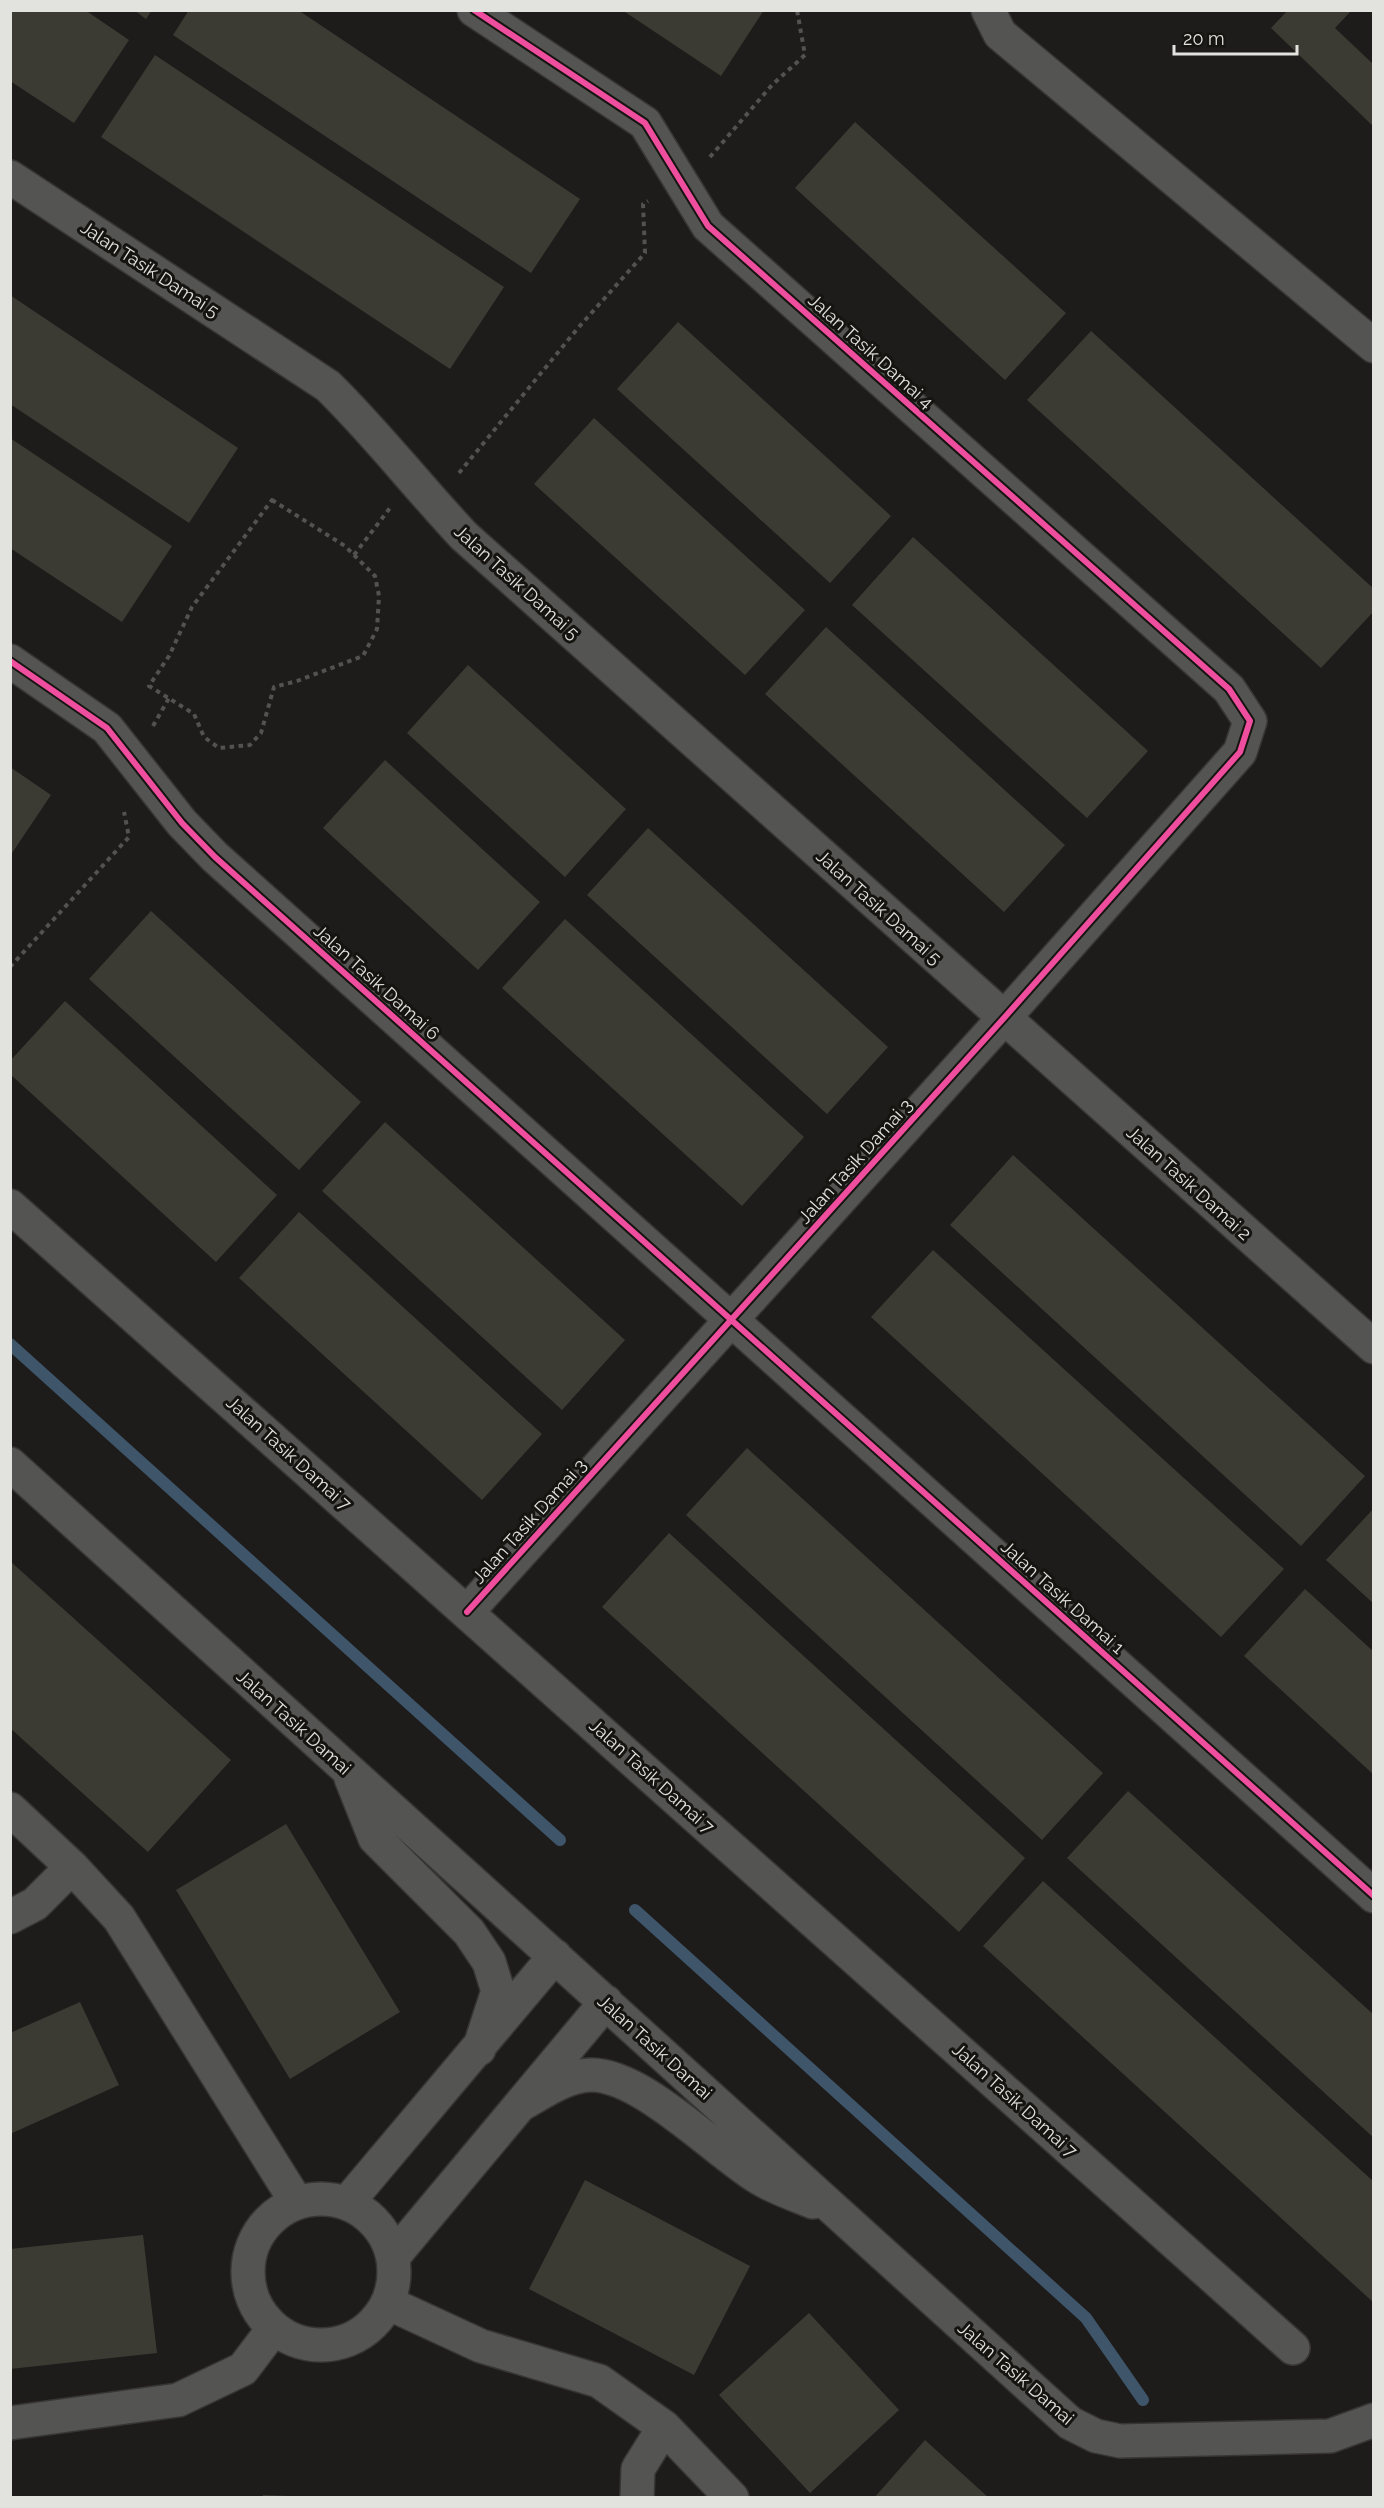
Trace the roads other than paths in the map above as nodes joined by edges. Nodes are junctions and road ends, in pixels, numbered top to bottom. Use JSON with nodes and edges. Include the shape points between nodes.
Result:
{"nodes":[{"id":1,"x":474,"y":10,"type":"edge"},
{"id":2,"x":988,"y":10,"type":"edge"},
{"id":3,"x":10,"y":177,"type":"edge"},
{"id":4,"x":1374,"y":346,"type":"edge"},
{"id":5,"x":10,"y":661,"type":"edge"},
{"id":6,"x":1250,"y":721,"type":"joint"},
{"id":7,"x":1004,"y":1018,"type":"junction"},
{"id":8,"x":10,"y":1206,"type":"edge"},
{"id":9,"x":732,"y":1320,"type":"junction"},
{"id":10,"x":1374,"y":1347,"type":"edge"},
{"id":11,"x":10,"y":1464,"type":"edge"},
{"id":12,"x":467,"y":1612,"type":"junction"},
{"id":13,"x":348,"y":1771,"type":"junction"},
{"id":14,"x":10,"y":1809,"type":"edge"},
{"id":15,"x":72,"y":1867,"type":"junction"},
{"id":16,"x":1374,"y":1896,"type":"edge"},
{"id":17,"x":10,"y":1917,"type":"edge"},
{"id":18,"x":555,"y":1956,"type":"junction"},
{"id":19,"x":606,"y":2002,"type":"junction"},
{"id":20,"x":479,"y":2049,"type":"junction"},
{"id":21,"x":520,"y":2105,"type":"junction"},
{"id":22,"x":297,"y":2203,"type":"junction"},
{"id":23,"x":347,"y":2203,"type":"junction"},
{"id":24,"x":840,"y":2214,"type":"junction"},
{"id":25,"x":393,"y":2257,"type":"junction"},
{"id":26,"x":388,"y":2303,"type":"junction"},
{"id":27,"x":274,"y":2328,"type":"junction"},
{"id":28,"x":1293,"y":2348,"type":"dead end"},
{"id":29,"x":1374,"y":2420,"type":"edge"},
{"id":30,"x":10,"y":2423,"type":"edge"},
{"id":31,"x":664,"y":2427,"type":"junction"},
{"id":32,"x":637,"y":2498,"type":"edge"},
{"id":33,"x":732,"y":2498,"type":"edge"}],
"edges":[{"from":1,"to":6,"type":"street","name":"Jalan Tasik Damai 4","via":[[645,123],[708,226],[1229,689]]},
{"from":2,"to":4,"type":"street","via":[[1000,34]]},
{"from":3,"to":7,"type":"street","name":"Jalan Tasik Damai 5","via":[[327,386],[366,423],[464,536]]},
{"from":5,"to":9,"type":"street","name":"Jalan Tasik Damai 6","via":[[107,728],[182,823],[215,856]]},
{"from":6,"to":7,"type":"street","name":"Jalan Tasik Damai 3","via":[[1240,752]]},
{"from":7,"to":9,"type":"street","name":"Jalan Tasik Damai 3"},
{"from":7,"to":10,"type":"street","name":"Jalan Tasik Damai 2"},
{"from":8,"to":12,"type":"street","name":"Jalan Tasik Damai 7"},
{"from":9,"to":12,"type":"street","name":"Jalan Tasik Damai 3"},
{"from":9,"to":16,"type":"street","name":"Jalan Tasik Damai 1"},
{"from":11,"to":13,"type":"street","name":"Jalan Tasik Damai"},
{"from":12,"to":28,"type":"street","name":"Jalan Tasik Damai 7"},
{"from":13,"to":18,"type":"street","name":"Jalan Tasik Damai"},
{"from":13,"to":20,"type":"street","via":[[375,1838],[469,1932],[489,1962],[498,1991]]},
{"from":14,"to":15,"type":"street"},
{"from":15,"to":17,"type":"street","via":[[35,1904]]},
{"from":15,"to":22,"type":"street","via":[[119,1918]]},
{"from":18,"to":19,"type":"street","name":"Jalan Tasik Damai"},
{"from":18,"to":20,"type":"street"},
{"from":19,"to":21,"type":"street"},
{"from":19,"to":24,"type":"street","name":"Jalan Tasik Damai"},
{"from":20,"to":23,"type":"street"},
{"from":21,"to":24,"type":"street","via":[[570,2078],[592,2075],[621,2079],[652,2097],[760,2179]]},
{"from":21,"to":25,"type":"street"},
{"from":22,"to":23,"type":"street","via":[[322,2199]]},
{"from":22,"to":27,"type":"street","via":[[262,2228],[252,2247],[248,2268],[251,2291]]},
{"from":23,"to":25,"type":"street","via":[[369,2217],[384,2234]]},
{"from":24,"to":29,"type":"street","name":"Jalan Tasik Damai","via":[[1070,2423],[1096,2436],[1120,2441],[1330,2436]]},
{"from":25,"to":26,"type":"street","via":[[394,2281]]},
{"from":26,"to":27,"type":"street","via":[[376,2322],[337,2343],[293,2339]]},
{"from":26,"to":31,"type":"street","via":[[482,2346],[600,2381]]},
{"from":27,"to":30,"type":"street","via":[[243,2369],[178,2400]]},
{"from":31,"to":32,"type":"street","via":[[638,2469]]},
{"from":31,"to":33,"type":"street"}]}
